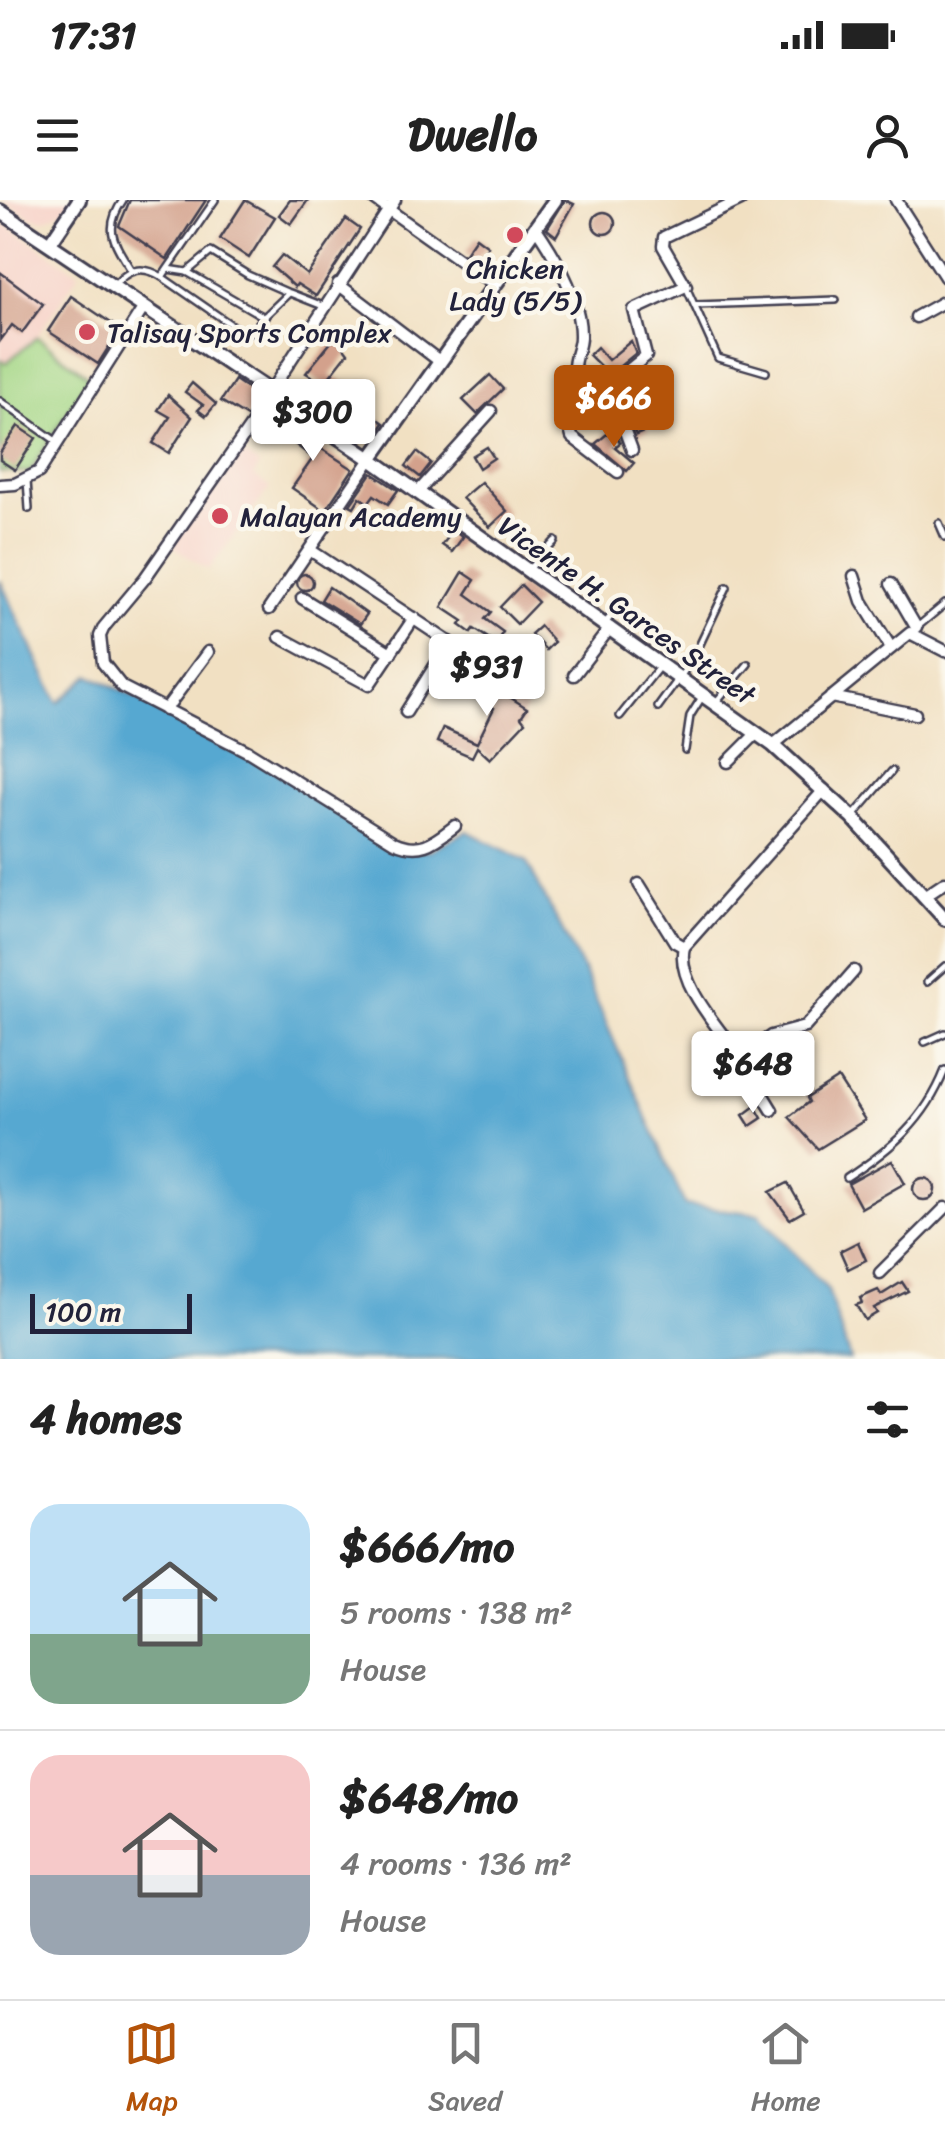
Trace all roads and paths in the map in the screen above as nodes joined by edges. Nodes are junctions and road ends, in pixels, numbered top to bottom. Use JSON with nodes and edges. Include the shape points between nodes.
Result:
{"nodes":[{"id":1,"x":79,"y":200,"type":"edge"},
{"id":2,"x":123,"y":200,"type":"edge"},
{"id":3,"x":215,"y":200,"type":"edge"},
{"id":4,"x":375,"y":200,"type":"edge"},
{"id":5,"x":555,"y":200,"type":"edge"},
{"id":6,"x":742,"y":200,"type":"edge"},
{"id":7,"x":896,"y":200,"type":"edge"},
{"id":8,"x":392,"y":205,"type":"edge"},
{"id":9,"x":0,"y":211,"type":"edge"},
{"id":10,"x":536,"y":228,"type":"junction"},
{"id":11,"x":50,"y":243,"type":"junction"},
{"id":12,"x":131,"y":270,"type":"junction"},
{"id":13,"x":168,"y":270,"type":"junction"},
{"id":14,"x":187,"y":272,"type":"junction"},
{"id":15,"x":162,"y":277,"type":"junction"},
{"id":16,"x":945,"y":277,"type":"edge"},
{"id":17,"x":338,"y":284,"type":"junction"},
{"id":18,"x":495,"y":285,"type":"junction"},
{"id":19,"x":114,"y":286,"type":"junction"},
{"id":20,"x":686,"y":286,"type":"junction"},
{"id":21,"x":289,"y":292,"type":"junction"},
{"id":22,"x":836,"y":300,"type":"dead end"},
{"id":23,"x":945,"y":300,"type":"edge"},
{"id":24,"x":695,"y":305,"type":"junction"},
{"id":25,"x":323,"y":306,"type":"junction"},
{"id":26,"x":144,"y":307,"type":"junction"},
{"id":27,"x":916,"y":317,"type":"dead end"},
{"id":28,"x":264,"y":318,"type":"junction"},
{"id":29,"x":438,"y":360,"type":"junction"},
{"id":30,"x":766,"y":372,"type":"dead end"},
{"id":31,"x":604,"y":390,"type":"junction"},
{"id":32,"x":272,"y":393,"type":"junction"},
{"id":33,"x":0,"y":402,"type":"edge"},
{"id":34,"x":491,"y":411,"type":"dead end"},
{"id":35,"x":58,"y":443,"type":"junction"},
{"id":36,"x":632,"y":450,"type":"dead end"},
{"id":37,"x":370,"y":459,"type":"junction"},
{"id":38,"x":618,"y":472,"type":"dead end"},
{"id":39,"x":27,"y":480,"type":"junction"},
{"id":40,"x":0,"y":485,"type":"edge"},
{"id":41,"x":417,"y":493,"type":"junction"},
{"id":42,"x":29,"y":509,"type":"dead end"},
{"id":43,"x":939,"y":523,"type":"dead end"},
{"id":44,"x":945,"y":537,"type":"edge"},
{"id":45,"x":556,"y":541,"type":"dead end"},
{"id":46,"x":310,"y":550,"type":"junction"},
{"id":47,"x":528,"y":571,"type":"junction"},
{"id":48,"x":854,"y":576,"type":"dead end"},
{"id":49,"x":892,"y":584,"type":"dead end"},
{"id":50,"x":727,"y":587,"type":"dead end"},
{"id":51,"x":302,"y":598,"type":"dead end"},
{"id":52,"x":945,"y":604,"type":"edge"},
{"id":53,"x":269,"y":608,"type":"dead end"},
{"id":54,"x":628,"y":614,"type":"dead end"},
{"id":55,"x":414,"y":618,"type":"junction"},
{"id":56,"x":607,"y":626,"type":"junction"},
{"id":57,"x":913,"y":630,"type":"junction"},
{"id":58,"x":280,"y":637,"type":"dead end"},
{"id":59,"x":450,"y":642,"type":"junction"},
{"id":60,"x":891,"y":648,"type":"junction"},
{"id":61,"x":945,"y":651,"type":"edge"},
{"id":62,"x":208,"y":652,"type":"dead end"},
{"id":63,"x":391,"y":654,"type":"junction"},
{"id":64,"x":660,"y":664,"type":"junction"},
{"id":65,"x":748,"y":664,"type":"dead end"},
{"id":66,"x":488,"y":668,"type":"dead end"},
{"id":67,"x":574,"y":674,"type":"dead end"},
{"id":68,"x":678,"y":677,"type":"junction"},
{"id":69,"x":831,"y":697,"type":"junction"},
{"id":70,"x":709,"y":699,"type":"junction"},
{"id":71,"x":658,"y":707,"type":"dead end"},
{"id":72,"x":165,"y":710,"type":"junction"},
{"id":73,"x":406,"y":712,"type":"dead end"},
{"id":74,"x":915,"y":714,"type":"dead end"},
{"id":75,"x":620,"y":716,"type":"dead end"},
{"id":76,"x":758,"y":734,"type":"junction"},
{"id":77,"x":772,"y":744,"type":"junction"},
{"id":78,"x":685,"y":750,"type":"dead end"},
{"id":79,"x":728,"y":762,"type":"dead end"},
{"id":80,"x":892,"y":771,"type":"dead end"},
{"id":81,"x":824,"y":790,"type":"junction"},
{"id":82,"x":852,"y":816,"type":"junction"},
{"id":83,"x":455,"y":826,"type":"dead end"},
{"id":84,"x":945,"y":882,"type":"edge"},
{"id":85,"x":639,"y":884,"type":"dead end"},
{"id":86,"x":924,"y":896,"type":"junction"},
{"id":87,"x":945,"y":919,"type":"edge"},
{"id":88,"x":684,"y":947,"type":"junction"},
{"id":89,"x":945,"y":966,"type":"edge"},
{"id":90,"x":854,"y":971,"type":"dead end"},
{"id":91,"x":927,"y":982,"type":"dead end"},
{"id":92,"x":945,"y":1033,"type":"edge"},
{"id":93,"x":924,"y":1042,"type":"dead end"},
{"id":94,"x":740,"y":1058,"type":"junction"},
{"id":95,"x":945,"y":1070,"type":"edge"},
{"id":96,"x":772,"y":1110,"type":"dead end"},
{"id":97,"x":847,"y":1178,"type":"dead end"},
{"id":98,"x":945,"y":1208,"type":"edge"},
{"id":99,"x":880,"y":1272,"type":"dead end"}],
"edges":[{"from":1,"to":11,"type":"street"},
{"from":2,"to":12,"type":"lane","via":[[110,231]]},
{"from":3,"to":13,"type":"lane"},
{"from":4,"to":8,"type":"street"},
{"from":5,"to":10,"type":"street"},
{"from":6,"to":20,"type":"street","via":[[664,237]]},
{"from":7,"to":16,"type":"street"},
{"from":8,"to":17,"type":"street"},
{"from":8,"to":18,"type":"street"},
{"from":9,"to":11,"type":"street","name":"Vicente H. Garces Street"},
{"from":10,"to":18,"type":"street"},
{"from":10,"to":31,"type":"street","via":[[578,317],[574,368]]},
{"from":11,"to":19,"type":"street","name":"Vicente H. Garces Street"},
{"from":12,"to":15,"type":"lane"},
{"from":12,"to":19,"type":"lane"},
{"from":13,"to":14,"type":"lane"},
{"from":13,"to":15,"type":"lane"},
{"from":14,"to":21,"type":"lane","via":[[211,252]]},
{"from":14,"to":28,"type":"lane"},
{"from":15,"to":28,"type":"lane","via":[[243,333]]},
{"from":17,"to":25,"type":"street"},
{"from":17,"to":29,"type":"street"},
{"from":18,"to":29,"type":"street"},
{"from":19,"to":26,"type":"street","name":"Vicente H. Garces Street"},
{"from":20,"to":24,"type":"lane"},
{"from":20,"to":31,"type":"street","via":[[634,310],[648,352]]},
{"from":21,"to":25,"type":"lane"},
{"from":21,"to":28,"type":"lane"},
{"from":22,"to":24,"type":"lane"},
{"from":23,"to":27,"type":"street"},
{"from":24,"to":30,"type":"lane","via":[[718,358]]},
{"from":25,"to":32,"type":"street"},
{"from":26,"to":32,"type":"street","name":"Vicente H. Garces Street"},
{"from":26,"to":35,"type":"street"},
{"from":29,"to":37,"type":"street"},
{"from":31,"to":36,"type":"street"},
{"from":31,"to":38,"type":"street","via":[[570,433]]},
{"from":32,"to":37,"type":"street","name":"Vicente H. Garces Street"},
{"from":32,"to":72,"type":"street","via":[[100,636],[109,673],[122,688]]},
{"from":33,"to":35,"type":"lane"},
{"from":34,"to":41,"type":"street"},
{"from":35,"to":39,"type":"street"},
{"from":37,"to":41,"type":"street","name":"Vicente H. Garces Street"},
{"from":37,"to":46,"type":"street"},
{"from":39,"to":40,"type":"street"},
{"from":39,"to":42,"type":"lane"},
{"from":41,"to":47,"type":"street","name":"Vicente H. Garces Street"},
{"from":43,"to":44,"type":"lane"},
{"from":45,"to":47,"type":"lane"},
{"from":46,"to":53,"type":"street"},
{"from":46,"to":55,"type":"street"},
{"from":47,"to":56,"type":"street","name":"Vicente H. Garces Street"},
{"from":48,"to":60,"type":"street"},
{"from":49,"to":57,"type":"street"},
{"from":50,"to":68,"type":"lane"},
{"from":51,"to":63,"type":"street"},
{"from":52,"to":57,"type":"lane"},
{"from":54,"to":56,"type":"lane","via":[[618,608]]},
{"from":55,"to":59,"type":"street"},
{"from":55,"to":63,"type":"street"},
{"from":56,"to":64,"type":"street","name":"Vicente H. Garces Street"},
{"from":56,"to":67,"type":"street"},
{"from":57,"to":60,"type":"street"},
{"from":57,"to":61,"type":"street"},
{"from":58,"to":63,"type":"street","via":[[370,685]]},
{"from":59,"to":66,"type":"street"},
{"from":59,"to":73,"type":"street"},
{"from":60,"to":69,"type":"street"},
{"from":62,"to":72,"type":"street"},
{"from":64,"to":68,"type":"street","name":"Vicente H. Garces Street"},
{"from":64,"to":75,"type":"lane"},
{"from":65,"to":70,"type":"lane"},
{"from":68,"to":70,"type":"street","name":"Vicente H. Garces Street"},
{"from":68,"to":71,"type":"lane"},
{"from":69,"to":74,"type":"street"},
{"from":69,"to":77,"type":"street"},
{"from":70,"to":76,"type":"street","name":"Vicente H. Garces Street"},
{"from":70,"to":78,"type":"lane","via":[[690,716]]},
{"from":72,"to":83,"type":"street","via":[[406,847],[430,846]]},
{"from":76,"to":77,"type":"street","name":"Vicente H. Garces Street"},
{"from":76,"to":79,"type":"street"},
{"from":77,"to":81,"type":"street","name":"Vicente H. Garces Street"},
{"from":80,"to":82,"type":"lane"},
{"from":81,"to":82,"type":"street","name":"Vicente H. Garces Street"},
{"from":81,"to":88,"type":"street"},
{"from":82,"to":86,"type":"street","name":"Vicente H. Garces Street"},
{"from":84,"to":86,"type":"street"},
{"from":85,"to":88,"type":"street"},
{"from":86,"to":87,"type":"street","name":"Vicente H. Garces Street"},
{"from":88,"to":94,"type":"street","via":[[688,978]]},
{"from":89,"to":91,"type":"lane"},
{"from":90,"to":94,"type":"street","via":[[805,1027],[770,1036]]},
{"from":92,"to":93,"type":"lane"},
{"from":94,"to":96,"type":"street"},
{"from":95,"to":97,"type":"lane","via":[[923,1115],[894,1147]]},
{"from":98,"to":99,"type":"street"}]}
